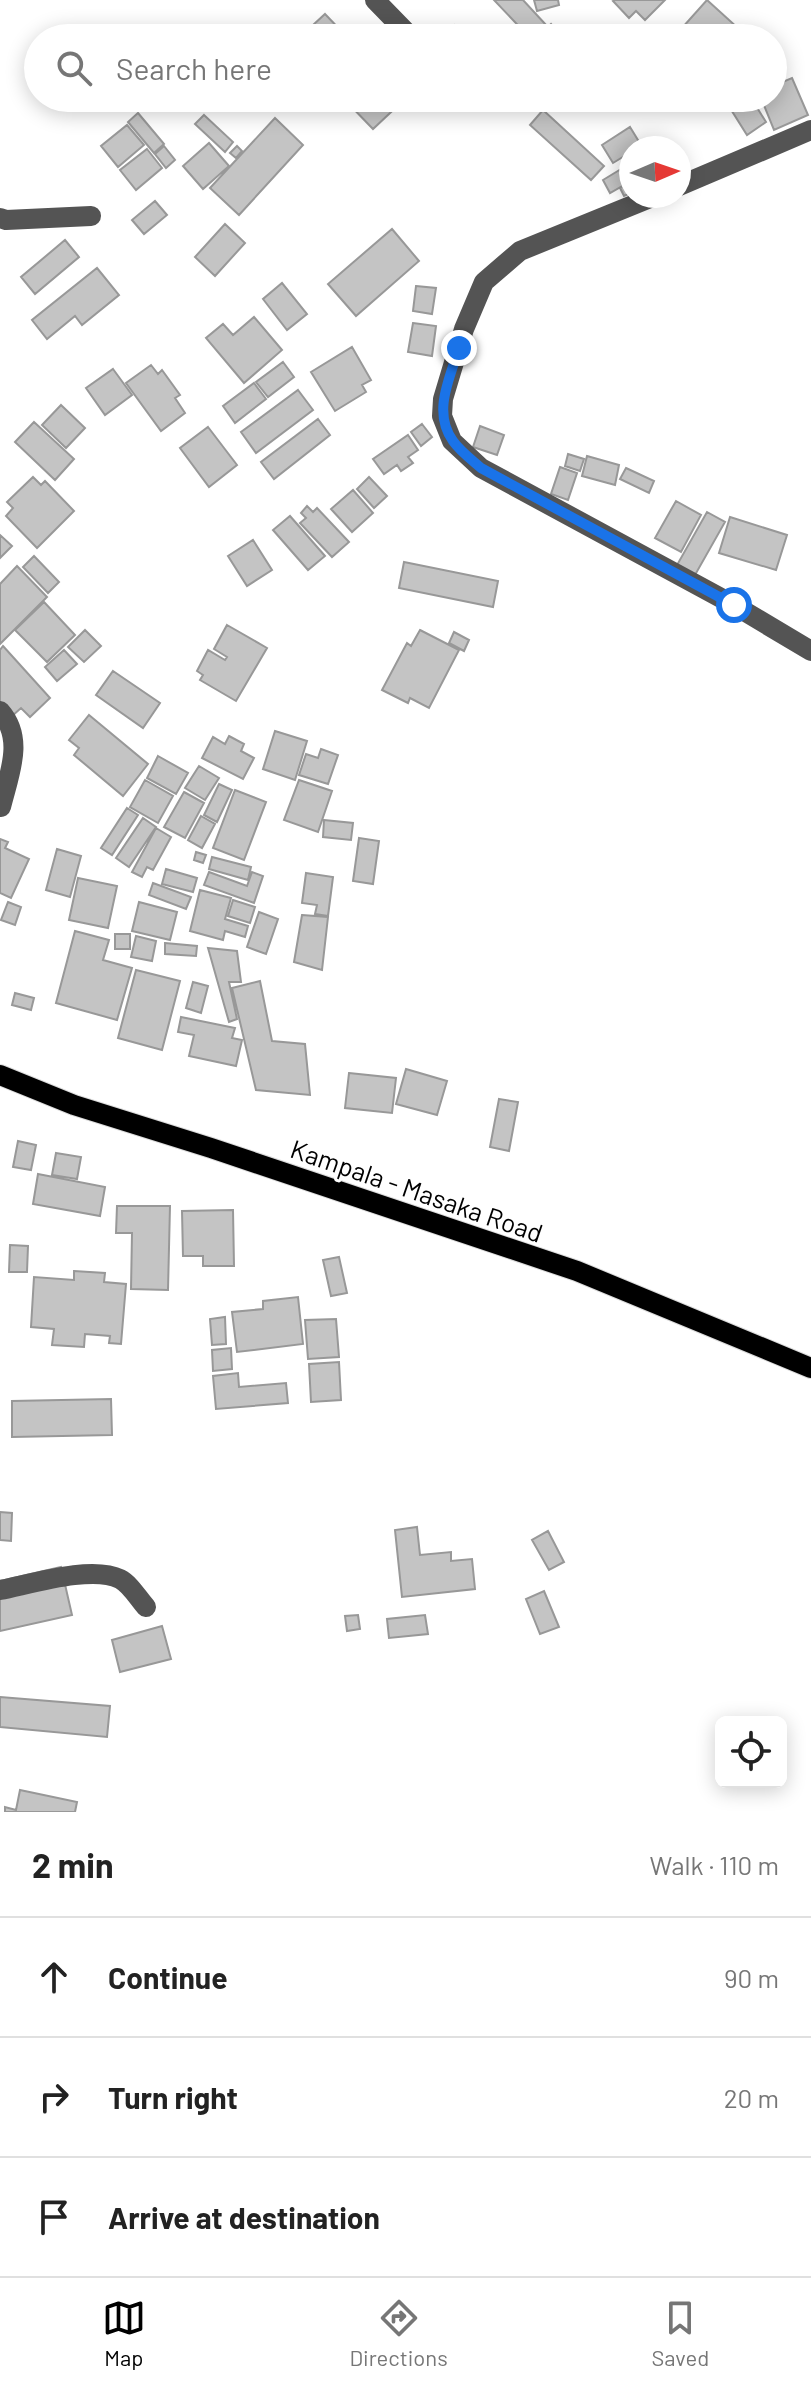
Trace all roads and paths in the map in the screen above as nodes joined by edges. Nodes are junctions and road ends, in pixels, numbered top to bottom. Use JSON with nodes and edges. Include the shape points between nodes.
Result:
{"nodes":[{"id":1,"x":375,"y":0,"type":"edge"},
{"id":2,"x":398,"y":24,"type":"edge"},
{"id":3,"x":811,"y":130,"type":"edge"},
{"id":4,"x":691,"y":181,"type":"edge"},
{"id":5,"x":626,"y":208,"type":"edge"},
{"id":6,"x":91,"y":216,"type":"dead end"},
{"id":7,"x":0,"y":218,"type":"edge"},
{"id":8,"x":811,"y":651,"type":"edge"},
{"id":9,"x":0,"y":711,"type":"edge"},
{"id":10,"x":1,"y":807,"type":"edge"},
{"id":11,"x":0,"y":1075,"type":"edge"},
{"id":12,"x":811,"y":1368,"type":"edge"},
{"id":13,"x":0,"y":1590,"type":"edge"},
{"id":14,"x":146,"y":1607,"type":"dead end"}],
"edges":[{"from":1,"to":2,"type":"street"},
{"from":3,"to":4,"type":"street"},
{"from":5,"to":8,"type":"street","via":[[520,251],[484,282],[443,399],[442,416],[452,441],[481,468]]},
{"from":6,"to":7,"type":"street"},
{"from":9,"to":10,"type":"street","via":[[15,743]]},
{"from":11,"to":12,"type":"main road","name":"Kampala - Masaka Road","via":[[74,1105],[577,1271]]},
{"from":13,"to":14,"type":"street","via":[[103,1572],[123,1580]]}]}
